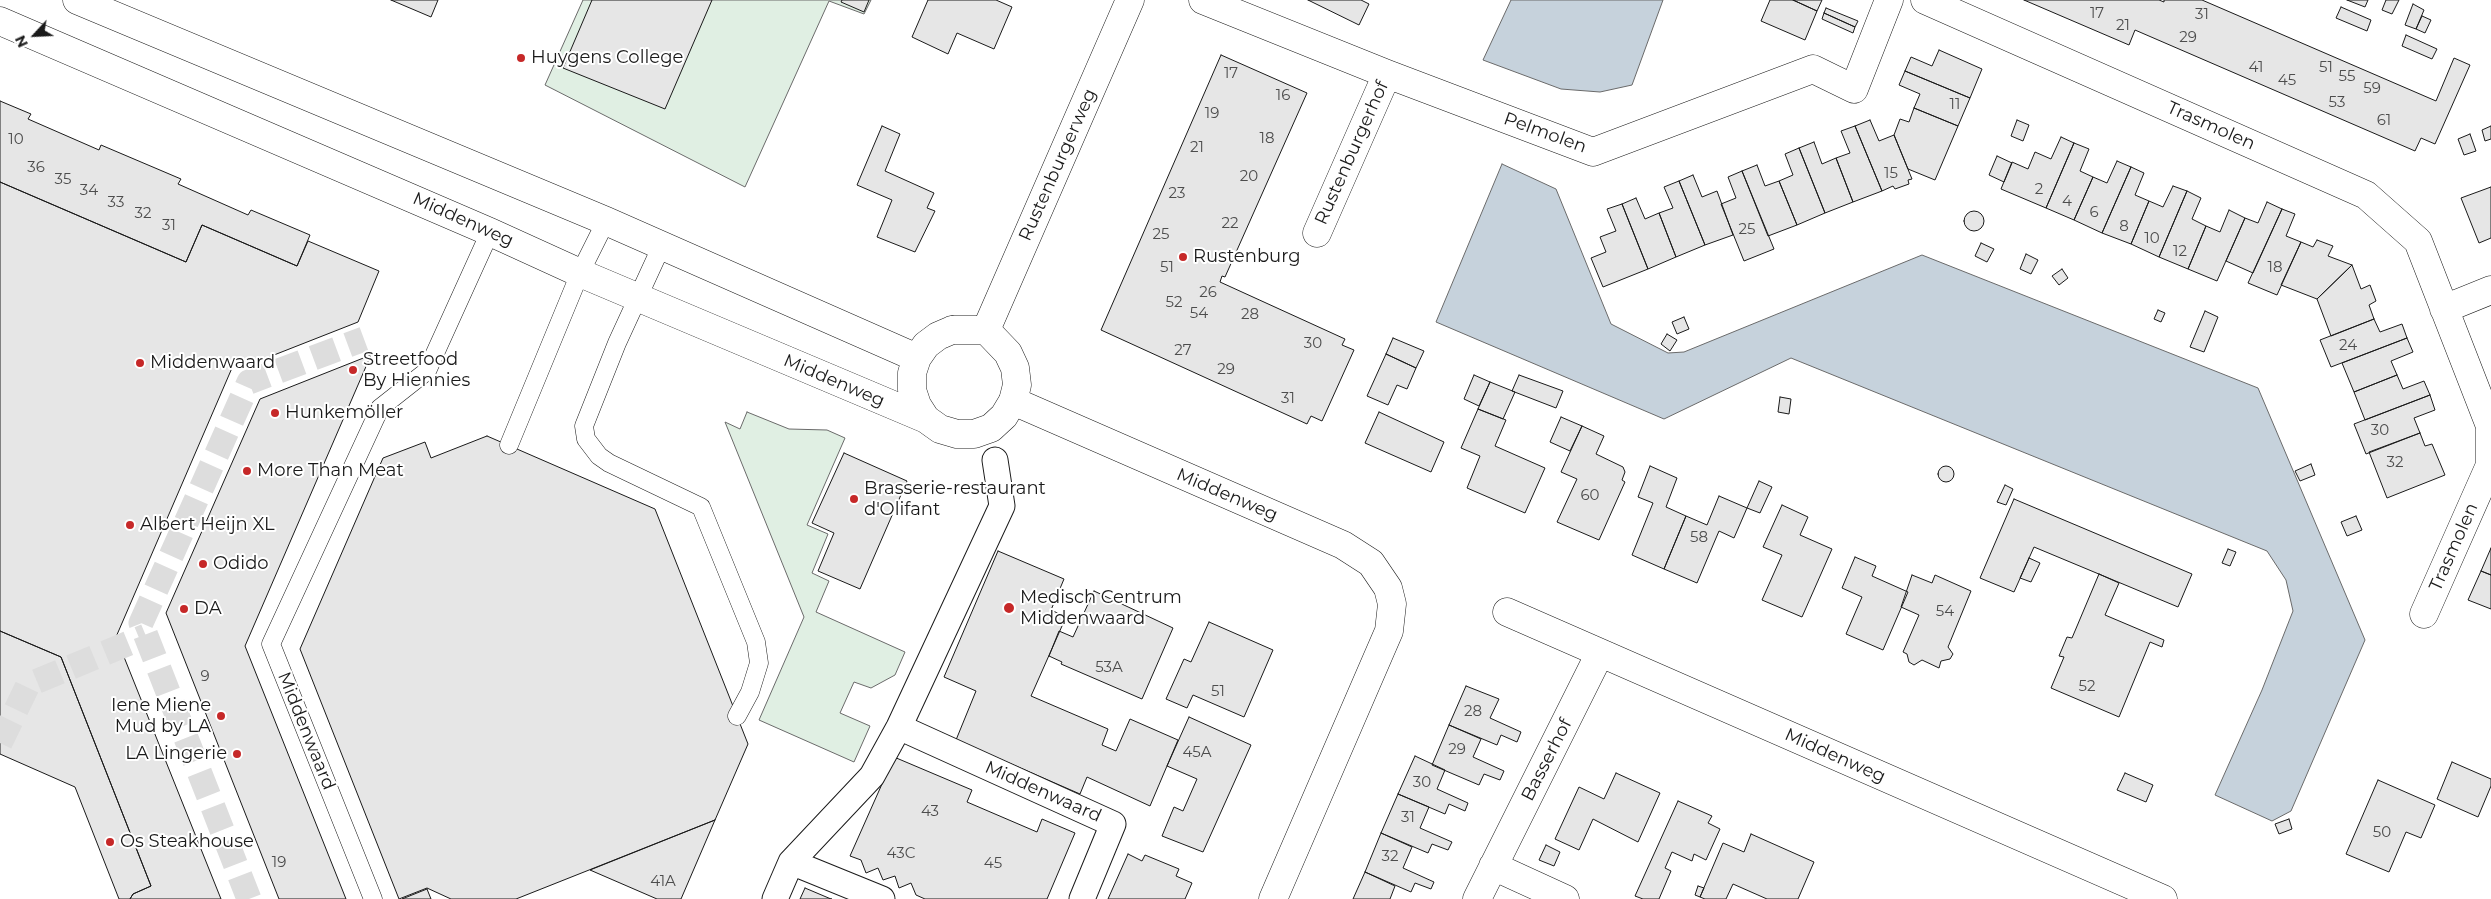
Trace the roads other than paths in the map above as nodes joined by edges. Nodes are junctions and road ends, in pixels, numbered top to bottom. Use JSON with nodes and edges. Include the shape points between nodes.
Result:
{"nodes":[{"id":1,"x":77,"y":0,"type":"edge"},
{"id":2,"x":1130,"y":0,"type":"edge"},
{"id":3,"x":1203,"y":0,"type":"edge"},
{"id":4,"x":1889,"y":0,"type":"edge"},
{"id":5,"x":1925,"y":0,"type":"edge"},
{"id":6,"x":0,"y":21,"type":"edge"},
{"id":7,"x":1387,"y":74,"type":"junction"},
{"id":8,"x":606,"y":221,"type":"junction"},
{"id":9,"x":490,"y":232,"type":"junction"},
{"id":10,"x":1317,"y":233,"type":"dead end"},
{"id":11,"x":662,"y":245,"type":"junction"},
{"id":12,"x":580,"y":273,"type":"junction"},
{"id":13,"x":2491,"y":290,"type":"edge"},
{"id":14,"x":638,"y":298,"type":"junction"},
{"id":15,"x":2444,"y":309,"type":"junction"},
{"id":16,"x":986,"y":330,"type":"junction"},
{"id":17,"x":917,"y":358,"type":"junction"},
{"id":18,"x":1013,"y":401,"type":"junction"},
{"id":19,"x":926,"y":418,"type":"junction"},
{"id":20,"x":508,"y":445,"type":"dead end"},
{"id":21,"x":995,"y":460,"type":"dead end"},
{"id":22,"x":1507,"y":612,"type":"dead end"},
{"id":23,"x":2424,"y":614,"type":"dead end"},
{"id":24,"x":1600,"y":653,"type":"junction"},
{"id":25,"x":737,"y":716,"type":"dead end"},
{"id":26,"x":899,"y":727,"type":"junction"},
{"id":27,"x":791,"y":862,"type":"junction"},
{"id":28,"x":1493,"y":866,"type":"junction"},
{"id":29,"x":2135,"y":894,"type":"edge"},
{"id":30,"x":373,"y":899,"type":"edge"},
{"id":31,"x":775,"y":899,"type":"edge"},
{"id":32,"x":882,"y":899,"type":"edge"},
{"id":33,"x":1082,"y":899,"type":"edge"},
{"id":34,"x":1273,"y":899,"type":"edge"},
{"id":35,"x":1477,"y":899,"type":"edge"},
{"id":36,"x":1565,"y":899,"type":"edge"},
{"id":37,"x":2163,"y":899,"type":"edge"}],
"edges":[{"from":1,"to":8,"type":"street"},
{"from":2,"to":16,"type":"street","name":"Rustenburgerweg"},
{"from":3,"to":7,"type":"street","name":"Pelmolen"},
{"from":4,"to":7,"type":"street","name":"Pelmolen","via":[[1854,89],[1814,69],[1593,152]]},
{"from":5,"to":15,"type":"street","name":"Trasmolen","via":[[2366,195],[2418,241]]},
{"from":6,"to":9,"type":"street","name":"Middenweg"},
{"from":7,"to":10,"type":"street","name":"Rustenburgerhof"},
{"from":8,"to":11,"type":"street"},
{"from":8,"to":12,"type":"lane"},
{"from":9,"to":12,"type":"street","name":"Middenweg"},
{"from":9,"to":30,"type":"lane","name":"Middenwaard","via":[[427,371],[380,408],[271,644]]},
{"from":11,"to":14,"type":"lane"},
{"from":11,"to":17,"type":"street"},
{"from":12,"to":14,"type":"street","name":"Middenweg"},
{"from":12,"to":20,"type":"lane"},
{"from":13,"to":15,"type":"street"},
{"from":14,"to":19,"type":"street","name":"Middenweg"},
{"from":14,"to":25,"type":"lane","via":[[588,410],[584,426],[586,439],[609,463],[700,508],[756,642],[759,663],[750,692]]},
{"from":15,"to":23,"type":"street","name":"Trasmolen","via":[[2490,426],[2490,465]]},
{"from":16,"to":17,"type":"street","via":[[952,330],[926,345]]},
{"from":16,"to":18,"type":"street","via":[[1008,353],[1015,368],[1017,385]]},
{"from":17,"to":19,"type":"street","via":[[912,373],[912,390]]},
{"from":18,"to":19,"type":"street","via":[[991,428],[974,434],[940,429]]},
{"from":18,"to":34,"type":"street","name":"Middenweg","via":[[1358,553],[1380,573],[1388,588],[1392,604],[1389,631]]},
{"from":21,"to":26,"type":"street","via":[[1002,506]]},
{"from":22,"to":24,"type":"street","name":"Middenweg"},
{"from":24,"to":28,"type":"street","name":"Basserhof"},
{"from":24,"to":29,"type":"street","name":"Middenweg"},
{"from":26,"to":27,"type":"street","via":[[872,776]]},
{"from":26,"to":33,"type":"street","name":"Middenwaard","via":[[1113,824]]},
{"from":27,"to":31,"type":"street"},
{"from":27,"to":32,"type":"street"},
{"from":28,"to":35,"type":"street","name":"Basserhof"},
{"from":28,"to":36,"type":"street"},
{"from":29,"to":37,"type":"street","name":"Middenweg"}]}
